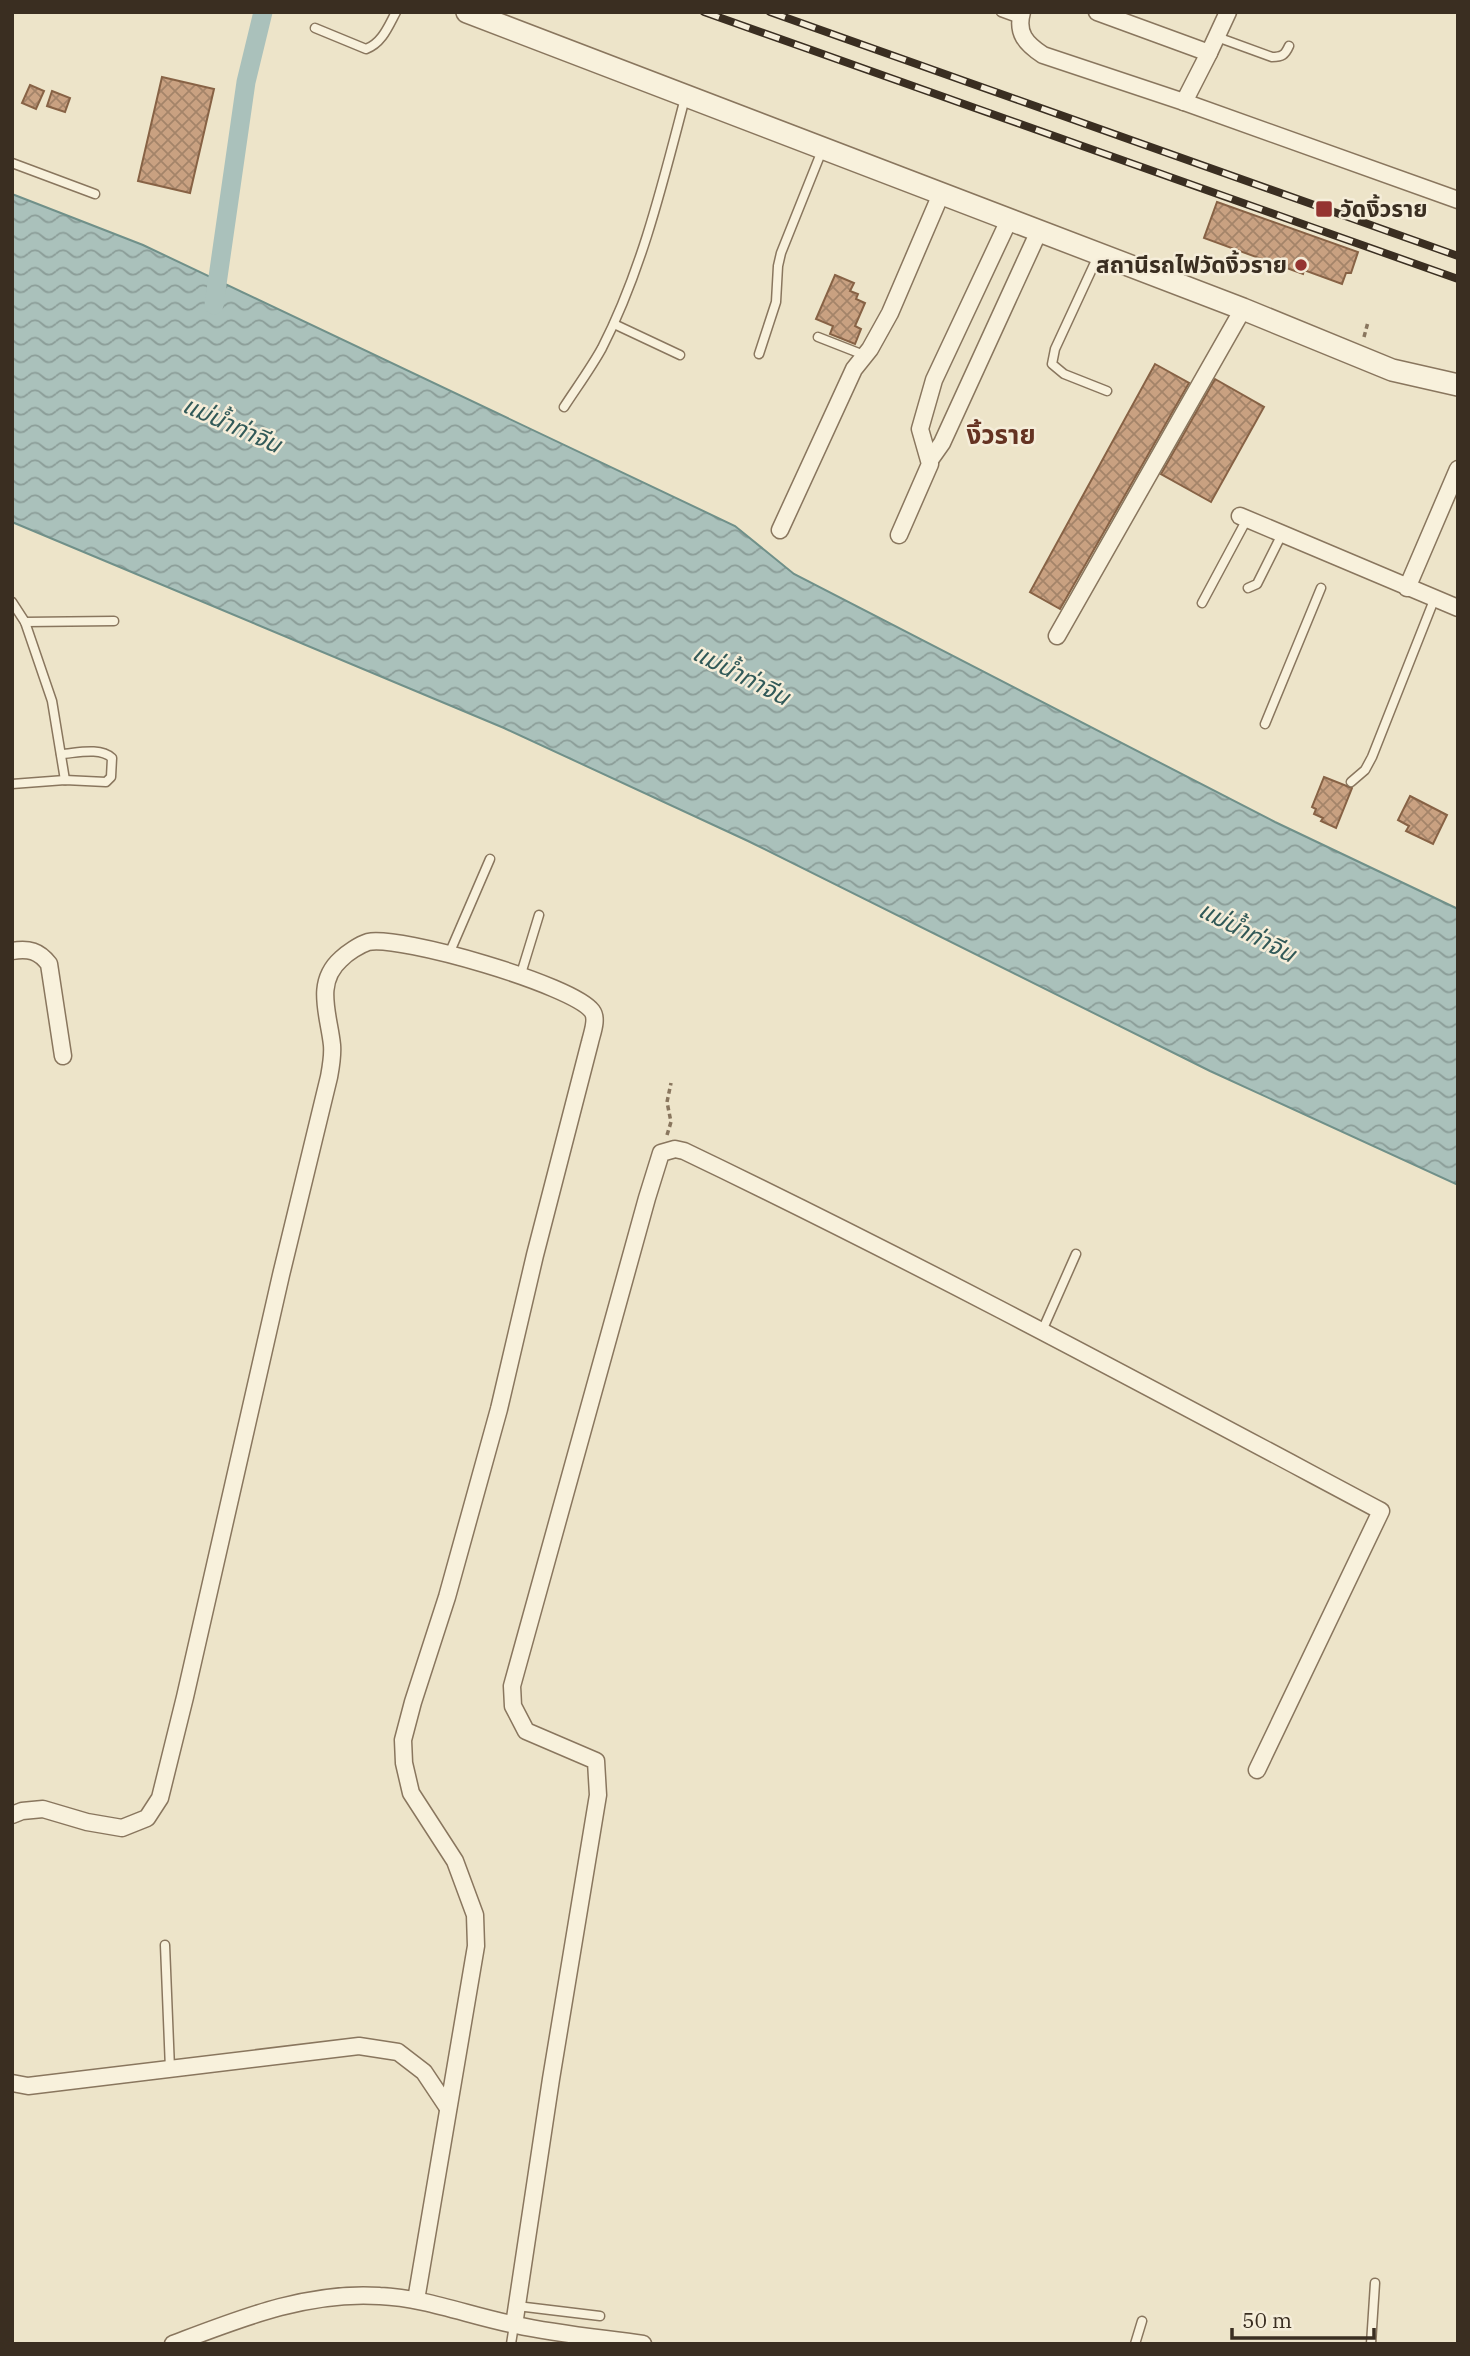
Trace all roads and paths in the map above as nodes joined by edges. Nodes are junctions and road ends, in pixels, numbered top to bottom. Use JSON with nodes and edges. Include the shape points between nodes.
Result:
{"nodes":[{"id":1,"x":396,"y":12,"type":"edge"},
{"id":2,"x":467,"y":12,"type":"edge"},
{"id":3,"x":1001,"y":12,"type":"edge"},
{"id":4,"x":1098,"y":12,"type":"edge"},
{"id":5,"x":1228,"y":12,"type":"edge"},
{"id":6,"x":1021,"y":16,"type":"edge"},
{"id":7,"x":315,"y":28,"type":"dead end"},
{"id":8,"x":1217,"y":37,"type":"junction"},
{"id":9,"x":1289,"y":46,"type":"dead end"},
{"id":10,"x":1209,"y":52,"type":"junction"},
{"id":11,"x":685,"y":95,"type":"junction"},
{"id":12,"x":1184,"y":102,"type":"junction"},
{"id":13,"x":823,"y":149,"type":"junction"},
{"id":14,"x":12,"y":163,"type":"edge"},
{"id":15,"x":95,"y":194,"type":"dead end"},
{"id":16,"x":942,"y":194,"type":"junction"},
{"id":17,"x":1458,"y":200,"type":"edge"},
{"id":18,"x":1009,"y":220,"type":"junction"},
{"id":19,"x":1039,"y":231,"type":"junction"},
{"id":20,"x":1099,"y":254,"type":"junction"},
{"id":21,"x":1243,"y":309,"type":"junction"},
{"id":22,"x":614,"y":324,"type":"junction"},
{"id":23,"x":818,"y":337,"type":"dead end"},
{"id":24,"x":759,"y":354,"type":"dead end"},
{"id":25,"x":680,"y":355,"type":"dead end"},
{"id":26,"x":863,"y":355,"type":"junction"},
{"id":27,"x":1458,"y":385,"type":"edge"},
{"id":28,"x":1107,"y":391,"type":"dead end"},
{"id":29,"x":564,"y":407,"type":"dead end"},
{"id":30,"x":930,"y":460,"type":"junction"},
{"id":31,"x":1458,"y":469,"type":"edge"},
{"id":32,"x":1243,"y":518,"type":"joint"},
{"id":33,"x":780,"y":530,"type":"dead end"},
{"id":34,"x":1282,"y":534,"type":"junction"},
{"id":35,"x":899,"y":535,"type":"dead end"},
{"id":36,"x":1248,"y":588,"type":"dead end"},
{"id":37,"x":1321,"y":588,"type":"dead end"},
{"id":38,"x":1407,"y":588,"type":"junction"},
{"id":39,"x":1434,"y":600,"type":"junction"},
{"id":40,"x":12,"y":602,"type":"edge"},
{"id":41,"x":1202,"y":603,"type":"dead end"},
{"id":42,"x":1458,"y":608,"type":"edge"},
{"id":43,"x":114,"y":621,"type":"dead end"},
{"id":44,"x":26,"y":622,"type":"junction"},
{"id":45,"x":1057,"y":636,"type":"dead end"},
{"id":46,"x":1265,"y":724,"type":"dead end"},
{"id":47,"x":61,"y":754,"type":"junction"},
{"id":48,"x":65,"y":780,"type":"junction"},
{"id":49,"x":1351,"y":782,"type":"dead end"},
{"id":50,"x":12,"y":785,"type":"edge"},
{"id":51,"x":490,"y":859,"type":"dead end"},
{"id":52,"x":539,"y":915,"type":"dead end"},
{"id":53,"x":12,"y":951,"type":"edge"},
{"id":54,"x":455,"y":955,"type":"junction"},
{"id":55,"x":520,"y":977,"type":"junction"},
{"id":56,"x":63,"y":1056,"type":"dead end"},
{"id":57,"x":671,"y":1083,"type":"dead end"},
{"id":58,"x":661,"y":1153,"type":"junction"},
{"id":59,"x":1076,"y":1254,"type":"dead end"},
{"id":60,"x":1042,"y":1331,"type":"junction"},
{"id":61,"x":1257,"y":1770,"type":"dead end"},
{"id":62,"x":12,"y":1815,"type":"edge"},
{"id":63,"x":165,"y":1945,"type":"dead end"},
{"id":64,"x":170,"y":2069,"type":"junction"},
{"id":65,"x":12,"y":2084,"type":"edge"},
{"id":66,"x":448,"y":2108,"type":"junction"},
{"id":67,"x":1375,"y":2283,"type":"dead end"},
{"id":68,"x":415,"y":2300,"type":"junction"},
{"id":69,"x":517,"y":2306,"type":"junction"},
{"id":70,"x":600,"y":2316,"type":"dead end"},
{"id":71,"x":1142,"y":2321,"type":"dead end"},
{"id":72,"x":514,"y":2325,"type":"junction"},
{"id":73,"x":173,"y":2344,"type":"edge"},
{"id":74,"x":511,"y":2344,"type":"edge"},
{"id":75,"x":643,"y":2344,"type":"edge"},
{"id":76,"x":1135,"y":2344,"type":"edge"},
{"id":77,"x":1371,"y":2344,"type":"edge"}],
"edges":[{"from":1,"to":7,"type":"lane","via":[[381,39],[366,49]]},
{"from":2,"to":11,"type":"street"},
{"from":3,"to":6,"type":"lane"},
{"from":4,"to":10,"type":"street"},
{"from":5,"to":8,"type":"street"},
{"from":6,"to":12,"type":"street","via":[[1024,38],[1043,55]]},
{"from":8,"to":9,"type":"lane","via":[[1272,57],[1280,57]]},
{"from":8,"to":10,"type":"street"},
{"from":10,"to":12,"type":"street"},
{"from":11,"to":13,"type":"street"},
{"from":11,"to":22,"type":"lane","via":[[649,228]]},
{"from":12,"to":17,"type":"street"},
{"from":13,"to":16,"type":"street"},
{"from":13,"to":24,"type":"lane","via":[[781,253],[776,302]]},
{"from":14,"to":15,"type":"lane"},
{"from":16,"to":18,"type":"street"},
{"from":16,"to":26,"type":"street","via":[[890,313]]},
{"from":18,"to":19,"type":"street"},
{"from":18,"to":30,"type":"street","via":[[934,380],[920,429]]},
{"from":19,"to":20,"type":"street"},
{"from":19,"to":30,"type":"street","via":[[942,443]]},
{"from":20,"to":21,"type":"street"},
{"from":20,"to":28,"type":"lane","via":[[1052,364],[1064,374]]},
{"from":21,"to":27,"type":"street","via":[[1392,370]]},
{"from":21,"to":45,"type":"street"},
{"from":22,"to":25,"type":"lane"},
{"from":22,"to":29,"type":"lane"},
{"from":23,"to":26,"type":"lane"},
{"from":26,"to":33,"type":"street"},
{"from":30,"to":35,"type":"street"},
{"from":31,"to":38,"type":"street"},
{"from":32,"to":34,"type":"street"},
{"from":32,"to":41,"type":"lane"},
{"from":34,"to":36,"type":"lane","via":[[1257,584]]},
{"from":34,"to":38,"type":"street","via":[[1333,561]]},
{"from":37,"to":46,"type":"lane"},
{"from":38,"to":39,"type":"street"},
{"from":39,"to":42,"type":"street"},
{"from":39,"to":49,"type":"lane","via":[[1377,747],[1365,770]]},
{"from":40,"to":44,"type":"lane"},
{"from":43,"to":44,"type":"lane"},
{"from":44,"to":47,"type":"lane","via":[[52,701]]},
{"from":47,"to":48,"type":"lane"},
{"from":47,"to":48,"type":"lane","via":[[99,752],[112,758],[112,773],[106,782]]},
{"from":48,"to":50,"type":"lane"},
{"from":51,"to":54,"type":"lane"},
{"from":52,"to":55,"type":"lane"},
{"from":53,"to":56,"type":"street","via":[[40,953],[49,964]]},
{"from":54,"to":55,"type":"street"},
{"from":54,"to":62,"type":"street","via":[[368,942],[340,960],[326,982],[330,1077],[160,1798],[147,1818],[122,1828],[43,1809]]},
{"from":55,"to":66,"type":"street","via":[[566,994],[591,1010],[594,1017],[499,1409],[403,1740],[411,1793],[455,1861],[475,1915],[476,1945]]},
{"from":57,"to":58,"type":"path","via":[[667,1102],[671,1122]]},
{"from":58,"to":60,"type":"street","via":[[684,1151]]},
{"from":58,"to":69,"type":"street","via":[[512,1686],[513,1706],[526,1731],[596,1761],[598,1794]]},
{"from":59,"to":60,"type":"lane"},
{"from":60,"to":61,"type":"street","via":[[1381,1511]]},
{"from":63,"to":64,"type":"lane"},
{"from":64,"to":65,"type":"street","via":[[28,2086]]},
{"from":64,"to":66,"type":"street","via":[[359,2046],[398,2052],[424,2072]]},
{"from":66,"to":68,"type":"street"},
{"from":67,"to":77,"type":"lane"},
{"from":68,"to":72,"type":"street"},
{"from":68,"to":73,"type":"street","via":[[379,2295],[282,2305]]},
{"from":69,"to":70,"type":"lane"},
{"from":69,"to":72,"type":"street"},
{"from":71,"to":76,"type":"lane"},
{"from":72,"to":74,"type":"lane"},
{"from":72,"to":75,"type":"street"}]}
